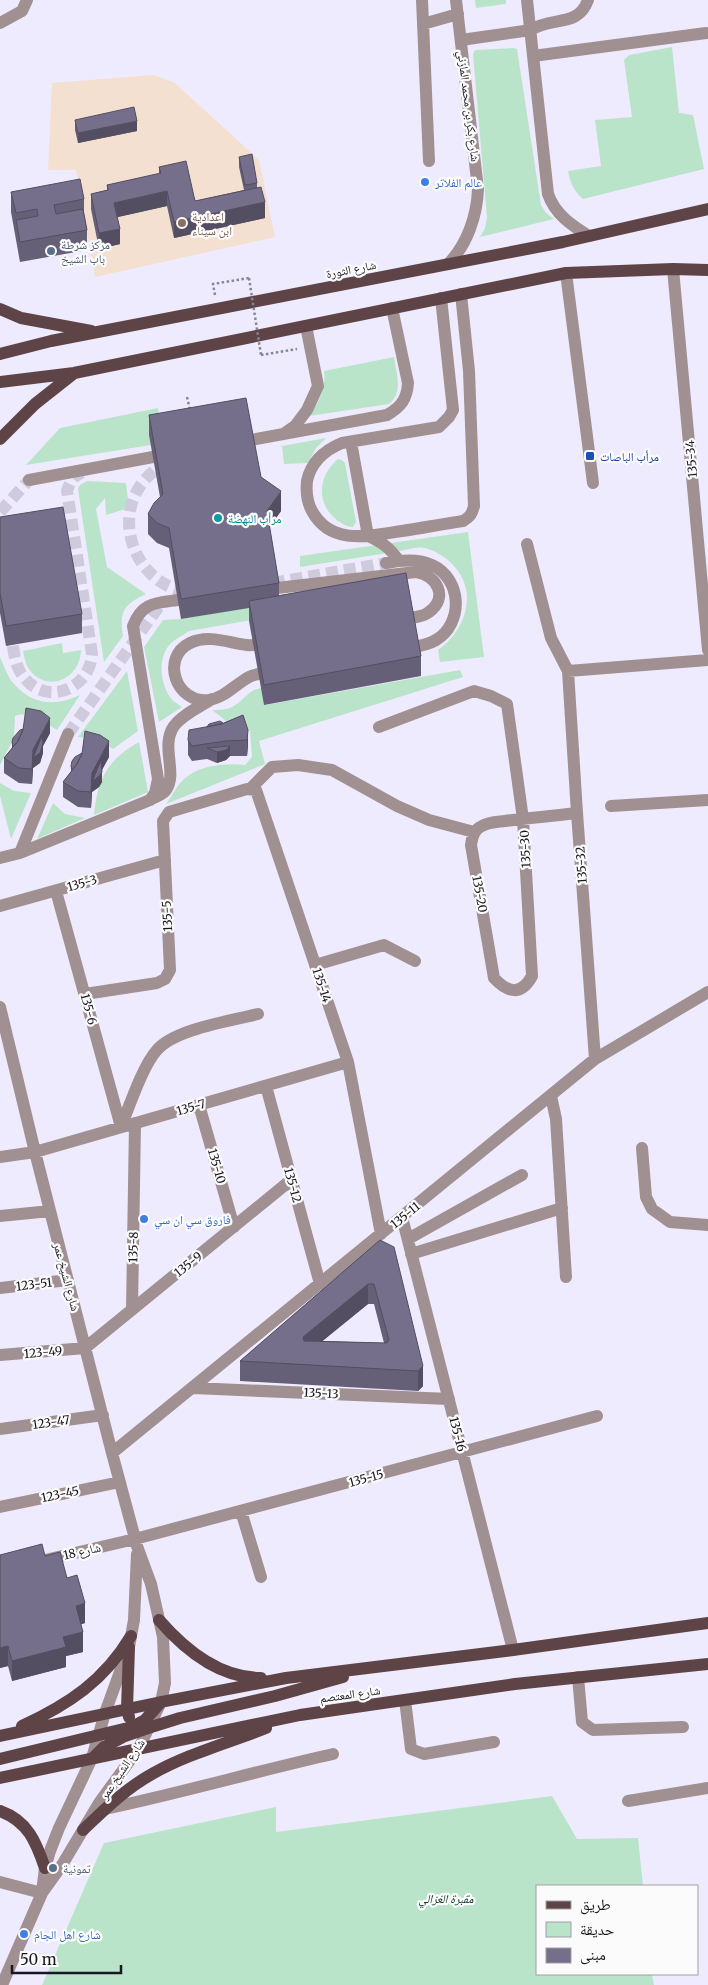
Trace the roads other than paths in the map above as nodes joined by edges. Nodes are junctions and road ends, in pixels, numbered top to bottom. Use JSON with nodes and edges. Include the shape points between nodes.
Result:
{"nodes":[{"id":1,"x":28,"y":0,"type":"edge"},
{"id":2,"x":422,"y":0,"type":"edge"},
{"id":3,"x":456,"y":0,"type":"edge"},
{"id":4,"x":527,"y":0,"type":"edge"},
{"id":5,"x":588,"y":0,"type":"edge"},
{"id":6,"x":458,"y":14,"type":"junction"},
{"id":7,"x":0,"y":23,"type":"edge"},
{"id":8,"x":423,"y":24,"type":"junction"},
{"id":9,"x":531,"y":30,"type":"junction"},
{"id":10,"x":706,"y":33,"type":"dead end"},
{"id":11,"x":461,"y":40,"type":"junction"},
{"id":12,"x":533,"y":56,"type":"junction"},
{"id":13,"x":429,"y":161,"type":"dead end"},
{"id":14,"x":708,"y":210,"type":"edge"},
{"id":15,"x":589,"y":236,"type":"junction"},
{"id":16,"x":448,"y":264,"type":"junction"},
{"id":17,"x":673,"y":269,"type":"junction"},
{"id":18,"x":708,"y":270,"type":"edge"},
{"id":19,"x":566,"y":273,"type":"junction"},
{"id":20,"x":461,"y":294,"type":"junction"},
{"id":21,"x":441,"y":298,"type":"junction"},
{"id":22,"x":392,"y":308,"type":"junction"},
{"id":23,"x":0,"y":309,"type":"edge"},
{"id":24,"x":306,"y":326,"type":"junction"},
{"id":25,"x":98,"y":332,"type":"junction"},
{"id":26,"x":0,"y":354,"type":"edge"},
{"id":27,"x":74,"y":373,"type":"junction"},
{"id":28,"x":0,"y":382,"type":"edge"},
{"id":29,"x":0,"y":439,"type":"edge"},
{"id":30,"x":351,"y":442,"type":"junction"},
{"id":31,"x":153,"y":457,"type":"edge"},
{"id":32,"x":29,"y":480,"type":"tunnel mouth"},
{"id":33,"x":593,"y":483,"type":"dead end"},
{"id":34,"x":368,"y":536,"type":"junction"},
{"id":35,"x":527,"y":544,"type":"dead end"},
{"id":36,"x":277,"y":588,"type":"edge"},
{"id":37,"x":178,"y":600,"type":"edge"},
{"id":38,"x":387,"y":621,"type":"edge"},
{"id":39,"x":279,"y":640,"type":"edge"},
{"id":40,"x":708,"y":650,"type":"edge"},
{"id":41,"x":394,"y":651,"type":"edge"},
{"id":42,"x":708,"y":660,"type":"edge"},
{"id":43,"x":289,"y":669,"type":"edge"},
{"id":44,"x":568,"y":671,"type":"junction"},
{"id":45,"x":212,"y":699,"type":"dead end"},
{"id":46,"x":379,"y":727,"type":"dead end"},
{"id":47,"x":68,"y":734,"type":"tunnel mouth"},
{"id":48,"x":252,"y":788,"type":"junction"},
{"id":49,"x":150,"y":800,"type":"junction"},
{"id":50,"x":708,"y":800,"type":"edge"},
{"id":51,"x":612,"y":806,"type":"dead end"},
{"id":52,"x":577,"y":813,"type":"junction"},
{"id":53,"x":523,"y":819,"type":"junction"},
{"id":54,"x":474,"y":832,"type":"junction"},
{"id":55,"x":20,"y":853,"type":"junction"},
{"id":56,"x":0,"y":858,"type":"edge"},
{"id":57,"x":165,"y":860,"type":"junction"},
{"id":58,"x":56,"y":891,"type":"junction"},
{"id":59,"x":0,"y":906,"type":"edge"},
{"id":60,"x":415,"y":961,"type":"dead end"},
{"id":61,"x":315,"y":965,"type":"junction"},
{"id":62,"x":519,"y":989,"type":"joint"},
{"id":63,"x":708,"y":992,"type":"edge"},
{"id":64,"x":85,"y":994,"type":"junction"},
{"id":65,"x":0,"y":1007,"type":"edge"},
{"id":66,"x":258,"y":1014,"type":"dead end"},
{"id":67,"x":595,"y":1059,"type":"junction"},
{"id":68,"x":348,"y":1062,"type":"junction"},
{"id":69,"x":266,"y":1086,"type":"junction"},
{"id":70,"x":551,"y":1096,"type":"junction"},
{"id":71,"x":199,"y":1105,"type":"junction"},
{"id":72,"x":135,"y":1124,"type":"junction"},
{"id":73,"x":121,"y":1127,"type":"junction"},
{"id":74,"x":642,"y":1148,"type":"dead end"},
{"id":75,"x":34,"y":1152,"type":"junction"},
{"id":76,"x":0,"y":1157,"type":"edge"},
{"id":77,"x":522,"y":1175,"type":"dead end"},
{"id":78,"x":291,"y":1180,"type":"junction"},
{"id":79,"x":562,"y":1208,"type":"junction"},
{"id":80,"x":50,"y":1212,"type":"junction"},
{"id":81,"x":0,"y":1216,"type":"edge"},
{"id":82,"x":402,"y":1217,"type":"junction"},
{"id":83,"x":708,"y":1225,"type":"edge"},
{"id":84,"x":234,"y":1227,"type":"junction"},
{"id":85,"x":381,"y":1234,"type":"junction"},
{"id":86,"x":408,"y":1239,"type":"junction"},
{"id":87,"x":412,"y":1254,"type":"junction"},
{"id":88,"x":566,"y":1277,"type":"dead end"},
{"id":89,"x":68,"y":1280,"type":"junction"},
{"id":90,"x":320,"y":1284,"type":"junction"},
{"id":91,"x":0,"y":1288,"type":"edge"},
{"id":92,"x":132,"y":1310,"type":"junction"},
{"id":93,"x":85,"y":1348,"type":"junction"},
{"id":94,"x":0,"y":1355,"type":"edge"},
{"id":95,"x":193,"y":1388,"type":"junction"},
{"id":96,"x":449,"y":1399,"type":"junction"},
{"id":97,"x":103,"y":1415,"type":"junction"},
{"id":98,"x":597,"y":1416,"type":"dead end"},
{"id":99,"x":0,"y":1429,"type":"edge"},
{"id":100,"x":462,"y":1452,"type":"junction"},
{"id":101,"x":112,"y":1453,"type":"junction"},
{"id":102,"x":120,"y":1482,"type":"junction"},
{"id":103,"x":0,"y":1507,"type":"edge"},
{"id":104,"x":241,"y":1511,"type":"junction"},
{"id":105,"x":136,"y":1543,"type":"junction"},
{"id":106,"x":29,"y":1564,"type":"edge"},
{"id":107,"x":261,"y":1577,"type":"dead end"},
{"id":108,"x":160,"y":1620,"type":"junction"},
{"id":109,"x":708,"y":1623,"type":"edge"},
{"id":110,"x":130,"y":1641,"type":"junction"},
{"id":111,"x":513,"y":1650,"type":"junction"},
{"id":112,"x":708,"y":1664,"type":"edge"},
{"id":113,"x":384,"y":1666,"type":"junction"},
{"id":114,"x":286,"y":1678,"type":"junction"},
{"id":115,"x":578,"y":1678,"type":"junction"},
{"id":116,"x":405,"y":1700,"type":"junction"},
{"id":117,"x":161,"y":1702,"type":"junction"},
{"id":118,"x":127,"y":1709,"type":"junction"},
{"id":119,"x":106,"y":1714,"type":"junction"},
{"id":120,"x":300,"y":1715,"type":"junction"},
{"id":121,"x":148,"y":1728,"type":"junction"},
{"id":122,"x":683,"y":1728,"type":"dead end"},
{"id":123,"x":133,"y":1730,"type":"junction"},
{"id":124,"x":1,"y":1736,"type":"edge"},
{"id":125,"x":99,"y":1736,"type":"junction"},
{"id":126,"x":494,"y":1742,"type":"dead end"},
{"id":127,"x":139,"y":1748,"type":"junction"},
{"id":128,"x":333,"y":1754,"type":"dead end"},
{"id":129,"x":0,"y":1758,"type":"edge"},
{"id":130,"x":92,"y":1758,"type":"junction"},
{"id":131,"x":0,"y":1778,"type":"edge"},
{"id":132,"x":708,"y":1788,"type":"edge"},
{"id":133,"x":628,"y":1801,"type":"dead end"},
{"id":134,"x":105,"y":1809,"type":"junction"},
{"id":135,"x":0,"y":1811,"type":"edge"},
{"id":136,"x":83,"y":1830,"type":"junction"},
{"id":137,"x":45,"y":1868,"type":"junction"},
{"id":138,"x":0,"y":1882,"type":"edge"},
{"id":139,"x":42,"y":1894,"type":"junction"},
{"id":140,"x":2,"y":1985,"type":"edge"}],
"edges":[{"from":1,"to":7,"type":"street","via":[[22,11]]},
{"from":2,"to":8,"type":"street"},
{"from":3,"to":6,"type":"street","name":"شارع بكر بن محمد المازني"},
{"from":4,"to":9,"type":"street"},
{"from":5,"to":9,"type":"street","via":[[574,18],[540,24]]},
{"from":6,"to":8,"type":"street"},
{"from":6,"to":11,"type":"street","name":"شارع بكر بن محمد المازني"},
{"from":8,"to":13,"type":"street"},
{"from":9,"to":11,"type":"street"},
{"from":9,"to":12,"type":"street"},
{"from":10,"to":12,"type":"street"},
{"from":11,"to":16,"type":"street","name":"شارع بكر بن محمد المازني","via":[[478,196],[470,230]]},
{"from":12,"to":15,"type":"street","via":[[548,194],[564,218]]},
{"from":14,"to":15,"type":"main road","name":"شارع الثورة"},
{"from":15,"to":16,"type":"main road","name":"شارع الثورة"},
{"from":16,"to":25,"type":"main road","name":"شارع الثورة"},
{"from":17,"to":18,"type":"main road"},
{"from":17,"to":19,"type":"main road"},
{"from":17,"to":40,"type":"street","name":"135-34"},
{"from":19,"to":20,"type":"main road"},
{"from":19,"to":33,"type":"street"},
{"from":20,"to":21,"type":"main road"},
{"from":20,"to":34,"type":"street","via":[[470,371],[472,513],[463,521]]},
{"from":21,"to":22,"type":"main road"},
{"from":21,"to":30,"type":"street","via":[[453,410],[449,417],[438,427]]},
{"from":22,"to":24,"type":"main road"},
{"from":22,"to":24,"type":"street","via":[[408,383],[407,395],[396,410],[387,415],[250,440],[291,430],[315,394],[318,386]]},
{"from":23,"to":25,"type":"main road","via":[[20,318]]},
{"from":24,"to":27,"type":"main road"},
{"from":25,"to":26,"type":"main road","name":"شارع الثورة"},
{"from":27,"to":28,"type":"main road"},
{"from":27,"to":29,"type":"main road","via":[[35,404]]},
{"from":30,"to":34,"type":"street"},
{"from":30,"to":34,"type":"street","via":[[320,456],[310,471],[307,497],[315,516],[332,531],[351,537]]},
{"from":31,"to":32,"type":"street"},
{"from":34,"to":41,"type":"street","via":[[390,549],[392,562],[424,562],[437,568],[449,579],[455,592],[456,610],[449,628],[438,639],[423,646]]},
{"from":35,"to":44,"type":"street","via":[[551,638]]},
{"from":36,"to":38,"type":"street","via":[[416,572],[434,580],[438,601],[427,614]]},
{"from":37,"to":49,"type":"street","via":[[146,607],[136,617],[133,626],[158,778]]},
{"from":39,"to":43,"type":"street","via":[[250,646],[220,640],[191,643],[181,650],[176,659],[176,681],[188,696],[210,700],[251,676]]},
{"from":42,"to":44,"type":"street"},
{"from":44,"to":52,"type":"street","name":"135-32"},
{"from":45,"to":49,"type":"street","via":[[174,726],[168,743],[170,779],[167,789]]},
{"from":46,"to":53,"type":"street","name":"135-30","via":[[474,691],[507,704]]},
{"from":47,"to":55,"type":"street"},
{"from":48,"to":54,"type":"street","via":[[272,767],[298,765],[332,770],[398,806]]},
{"from":48,"to":57,"type":"street","name":"135-5","via":[[169,812],[163,822]]},
{"from":48,"to":61,"type":"street","name":"135-14","via":[[258,792]]},
{"from":49,"to":55,"type":"street"},
{"from":50,"to":51,"type":"street"},
{"from":52,"to":53,"type":"street"},
{"from":52,"to":67,"type":"street","name":"135-32"},
{"from":53,"to":54,"type":"street","via":[[481,826]]},
{"from":53,"to":62,"type":"street","name":"135-30","via":[[532,976],[528,984]]},
{"from":54,"to":62,"type":"street","name":"135-20","via":[[472,845],[494,978],[503,987]]},
{"from":55,"to":56,"type":"street"},
{"from":57,"to":58,"type":"street","name":"135-3"},
{"from":57,"to":64,"type":"street","name":"135-5","via":[[170,970],[165,979]]},
{"from":58,"to":59,"type":"street","name":"135-3"},
{"from":58,"to":64,"type":"street","name":"135-6"},
{"from":60,"to":61,"type":"street","via":[[384,945]]},
{"from":61,"to":68,"type":"street","name":"135-14"},
{"from":63,"to":67,"type":"street","name":"135-11"},
{"from":64,"to":73,"type":"street","name":"135-6"},
{"from":65,"to":75,"type":"street","name":"شارع الشيخ عمر"},
{"from":66,"to":73,"type":"street","via":[[188,1032],[156,1050],[140,1079]]},
{"from":67,"to":70,"type":"street","name":"135-11"},
{"from":68,"to":69,"type":"street","name":"135-7"},
{"from":68,"to":85,"type":"street","name":"135-14"},
{"from":69,"to":71,"type":"street","name":"135-7"},
{"from":69,"to":78,"type":"street","name":"135-12"},
{"from":70,"to":79,"type":"street","via":[[556,1120]]},
{"from":70,"to":82,"type":"street","name":"135-11"},
{"from":71,"to":72,"type":"street","name":"135-7"},
{"from":71,"to":84,"type":"street","name":"135-10"},
{"from":72,"to":73,"type":"street","name":"135-7"},
{"from":72,"to":92,"type":"street","name":"135-8"},
{"from":73,"to":75,"type":"street","name":"135-7"},
{"from":74,"to":83,"type":"street","via":[[646,1197],[652,1209],[670,1222]]},
{"from":75,"to":76,"type":"street","name":"135-7"},
{"from":75,"to":80,"type":"street","name":"شارع الشيخ عمر"},
{"from":77,"to":86,"type":"street"},
{"from":78,"to":84,"type":"street","name":"135-9"},
{"from":78,"to":90,"type":"street","name":"135-12"},
{"from":79,"to":87,"type":"street"},
{"from":79,"to":88,"type":"street"},
{"from":80,"to":81,"type":"street"},
{"from":80,"to":89,"type":"street","name":"شارع الشيخ عمر"},
{"from":82,"to":85,"type":"street","name":"135-11"},
{"from":82,"to":86,"type":"street","name":"135-16"},
{"from":84,"to":92,"type":"street","name":"135-9"},
{"from":85,"to":90,"type":"street","name":"135-11"},
{"from":86,"to":87,"type":"street","name":"135-16"},
{"from":87,"to":96,"type":"street","name":"135-16"},
{"from":89,"to":91,"type":"street","name":"123-51"},
{"from":89,"to":93,"type":"street","name":"شارع الشيخ عمر"},
{"from":90,"to":95,"type":"street","name":"135-11"},
{"from":92,"to":93,"type":"street","name":"135-9"},
{"from":93,"to":94,"type":"street","name":"123-49"},
{"from":93,"to":97,"type":"street","name":"شارع الشيخ عمر"},
{"from":95,"to":96,"type":"street","name":"135-13"},
{"from":95,"to":101,"type":"street","name":"135-11"},
{"from":96,"to":100,"type":"street","name":"135-16"},
{"from":97,"to":99,"type":"street","name":"123-47"},
{"from":97,"to":101,"type":"street","name":"شارع الشيخ عمر"},
{"from":98,"to":100,"type":"street","name":"135-15"},
{"from":100,"to":104,"type":"street","name":"135-15"},
{"from":100,"to":111,"type":"street","name":"135-16"},
{"from":101,"to":102,"type":"street","name":"شارع الشيخ عمر"},
{"from":102,"to":103,"type":"street","name":"123-45"},
{"from":102,"to":105,"type":"street","name":"شارع الشيخ عمر"},
{"from":104,"to":105,"type":"street","name":"135-15"},
{"from":104,"to":107,"type":"street"},
{"from":105,"to":106,"type":"street","name":"شارع 18"},
{"from":105,"to":108,"type":"street","name":"شارع الشيخ عمر"},
{"from":105,"to":110,"type":"street","name":"شارع الشيخ عمر","via":[[137,1582]]},
{"from":108,"to":114,"type":"main road","via":[[192,1652],[226,1672],[250,1678]]},
{"from":108,"to":117,"type":"street","name":"شارع الشيخ عمر","via":[[165,1683]]},
{"from":109,"to":111,"type":"main road","name":"شارع المعتصم"},
{"from":110,"to":118,"type":"main road"},
{"from":110,"to":119,"type":"street","name":"شارع الشيخ عمر"},
{"from":110,"to":124,"type":"main road","via":[[100,1678],[73,1699]]},
{"from":111,"to":113,"type":"main road","name":"شارع المعتصم"},
{"from":112,"to":115,"type":"main road","name":"شارع المعتصم"},
{"from":113,"to":114,"type":"main road","name":"شارع المعتصم"},
{"from":113,"to":121,"type":"main road"},
{"from":114,"to":117,"type":"main road","name":"شارع المعتصم"},
{"from":115,"to":116,"type":"main road","name":"شارع المعتصم"},
{"from":115,"to":122,"type":"street","via":[[582,1722],[593,1730]]},
{"from":116,"to":120,"type":"main road","name":"شارع المعتصم"},
{"from":116,"to":126,"type":"street","via":[[410,1749],[424,1754]]},
{"from":117,"to":118,"type":"main road","name":"شارع المعتصم"},
{"from":117,"to":121,"type":"street","name":"شارع الشيخ عمر"},
{"from":117,"to":123,"type":"main road"},
{"from":118,"to":119,"type":"main road","name":"شارع المعتصم"},
{"from":118,"to":123,"type":"main road"},
{"from":119,"to":124,"type":"main road","name":"شارع المعتصم"},
{"from":119,"to":125,"type":"street","name":"شارع الشيخ عمر"},
{"from":120,"to":127,"type":"main road","name":"شارع المعتصم"},
{"from":120,"to":134,"type":"main road","via":[[177,1761],[130,1788]]},
{"from":121,"to":123,"type":"main road"},
{"from":121,"to":127,"type":"street","name":"شارع الشيخ عمر"},
{"from":123,"to":125,"type":"main road"},
{"from":123,"to":127,"type":"main road"},
{"from":123,"to":130,"type":"main road"},
{"from":125,"to":129,"type":"main road"},
{"from":125,"to":130,"type":"street","name":"شارع الشيخ عمر"},
{"from":127,"to":130,"type":"main road","name":"شارع المعتصم"},
{"from":127,"to":136,"type":"street","name":"شارع الشيخ عمر"},
{"from":128,"to":134,"type":"street"},
{"from":130,"to":131,"type":"main road","name":"شارع المعتصم"},
{"from":130,"to":137,"type":"street","name":"شارع الشيخ عمر","via":[[59,1828]]},
{"from":132,"to":133,"type":"street"},
{"from":134,"to":136,"type":"main road"},
{"from":135,"to":137,"type":"main road","via":[[24,1826],[37,1843]]},
{"from":136,"to":139,"type":"street","name":"شارع الشيخ عمر"},
{"from":137,"to":139,"type":"street","name":"شارع الشيخ عمر"},
{"from":138,"to":139,"type":"street"},
{"from":139,"to":140,"type":"street","name":"شارع الشيخ عمر"}]}
